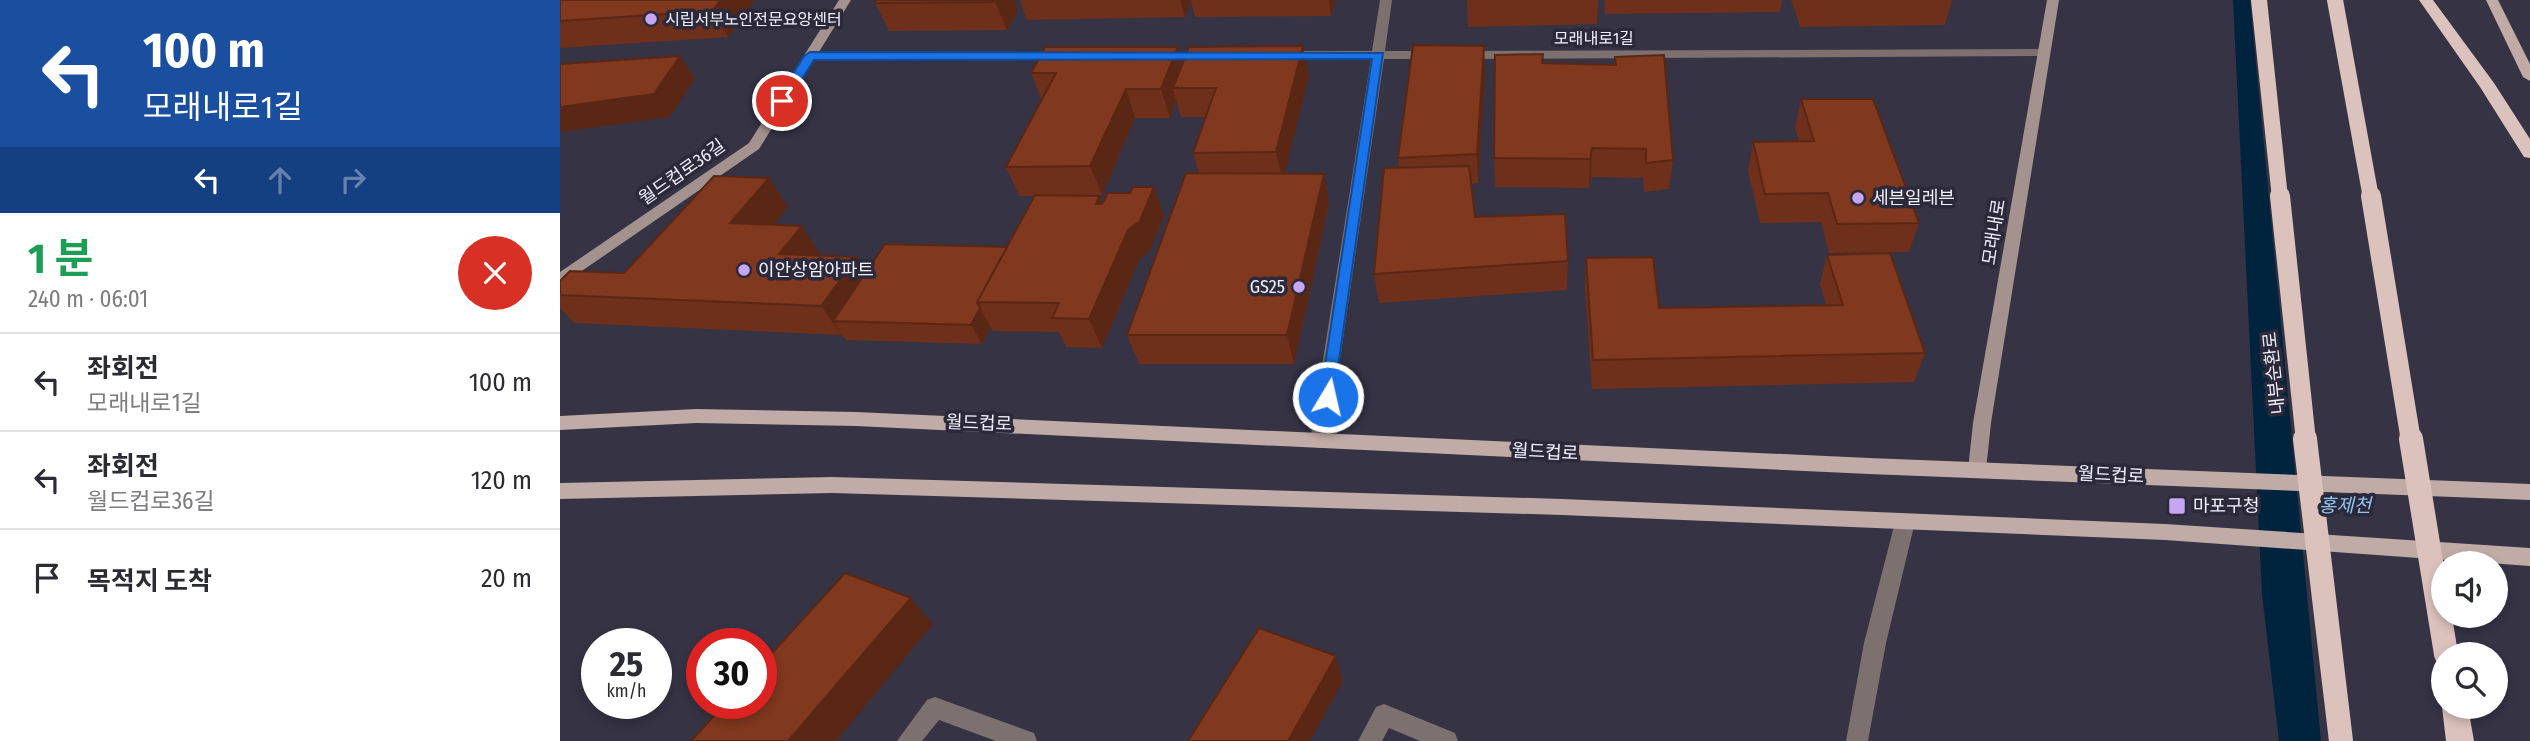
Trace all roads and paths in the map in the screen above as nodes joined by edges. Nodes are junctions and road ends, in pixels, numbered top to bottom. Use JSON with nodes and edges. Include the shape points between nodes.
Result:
{"nodes":[{"id":1,"x":845,"y":0,"type":"edge"},
{"id":2,"x":1386,"y":0,"type":"edge"},
{"id":3,"x":2053,"y":0,"type":"edge"},
{"id":4,"x":2259,"y":0,"type":"edge"},
{"id":5,"x":2335,"y":0,"type":"edge"},
{"id":6,"x":2492,"y":0,"type":"edge"},
{"id":7,"x":2429,"y":2,"type":"edge"},
{"id":8,"x":2043,"y":53,"type":"junction"},
{"id":9,"x":1268,"y":55,"type":"edge"},
{"id":10,"x":1379,"y":55,"type":"junction"},
{"id":11,"x":810,"y":56,"type":"junction"},
{"id":12,"x":1074,"y":56,"type":"edge"},
{"id":13,"x":2530,"y":77,"type":"edge"},
{"id":14,"x":2530,"y":153,"type":"edge"},
{"id":15,"x":560,"y":280,"type":"edge"},
{"id":16,"x":560,"y":423,"type":"edge"},
{"id":17,"x":1319,"y":441,"type":"junction"},
{"id":18,"x":1977,"y":470,"type":"junction"},
{"id":19,"x":560,"y":491,"type":"edge"},
{"id":20,"x":2530,"y":492,"type":"edge"},
{"id":21,"x":1905,"y":522,"type":"junction"},
{"id":22,"x":2530,"y":557,"type":"edge"},
{"id":23,"x":2444,"y":642,"type":"edge"},
{"id":24,"x":2457,"y":719,"type":"edge"},
{"id":25,"x":908,"y":741,"type":"edge"},
{"id":26,"x":1026,"y":741,"type":"edge"},
{"id":27,"x":1369,"y":741,"type":"edge"},
{"id":28,"x":1447,"y":741,"type":"edge"},
{"id":29,"x":1857,"y":741,"type":"edge"},
{"id":30,"x":2341,"y":741,"type":"edge"},
{"id":31,"x":2460,"y":741,"type":"edge"}],
"edges":[{"from":1,"to":11,"type":"main road","name":"월드컵로36길"},
{"from":2,"to":10,"type":"street"},
{"from":3,"to":8,"type":"main road","name":"모래내로"},
{"from":4,"to":30,"type":"highway","name":"내부순환로","bridge":true},
{"from":5,"to":23,"type":"highway","bridge":true},
{"from":6,"to":13,"type":"main road"},
{"from":7,"to":14,"type":"highway"},
{"from":8,"to":10,"type":"street","name":"모래내로1길"},
{"from":8,"to":18,"type":"main road","name":"모래내로"},
{"from":9,"to":10,"type":"street","name":"모래내로1길"},
{"from":10,"to":17,"type":"street"},
{"from":11,"to":12,"type":"street"},
{"from":11,"to":15,"type":"main road","name":"월드컵로36길","via":[[754,146]]},
{"from":16,"to":17,"type":"main road","name":"월드컵로","via":[[696,416],[856,418]]},
{"from":17,"to":18,"type":"main road","name":"월드컵로"},
{"from":18,"to":20,"type":"main road","name":"월드컵로","bridge":true},
{"from":19,"to":21,"type":"main road","via":[[832,485]]},
{"from":21,"to":22,"type":"main road","bridge":true,"via":[[2165,532]]},
{"from":21,"to":29,"type":"street"},
{"from":24,"to":31,"type":"highway"},
{"from":25,"to":26,"type":"street","via":[[935,708]]},
{"from":27,"to":28,"type":"street","via":[[1384,715]]}]}
